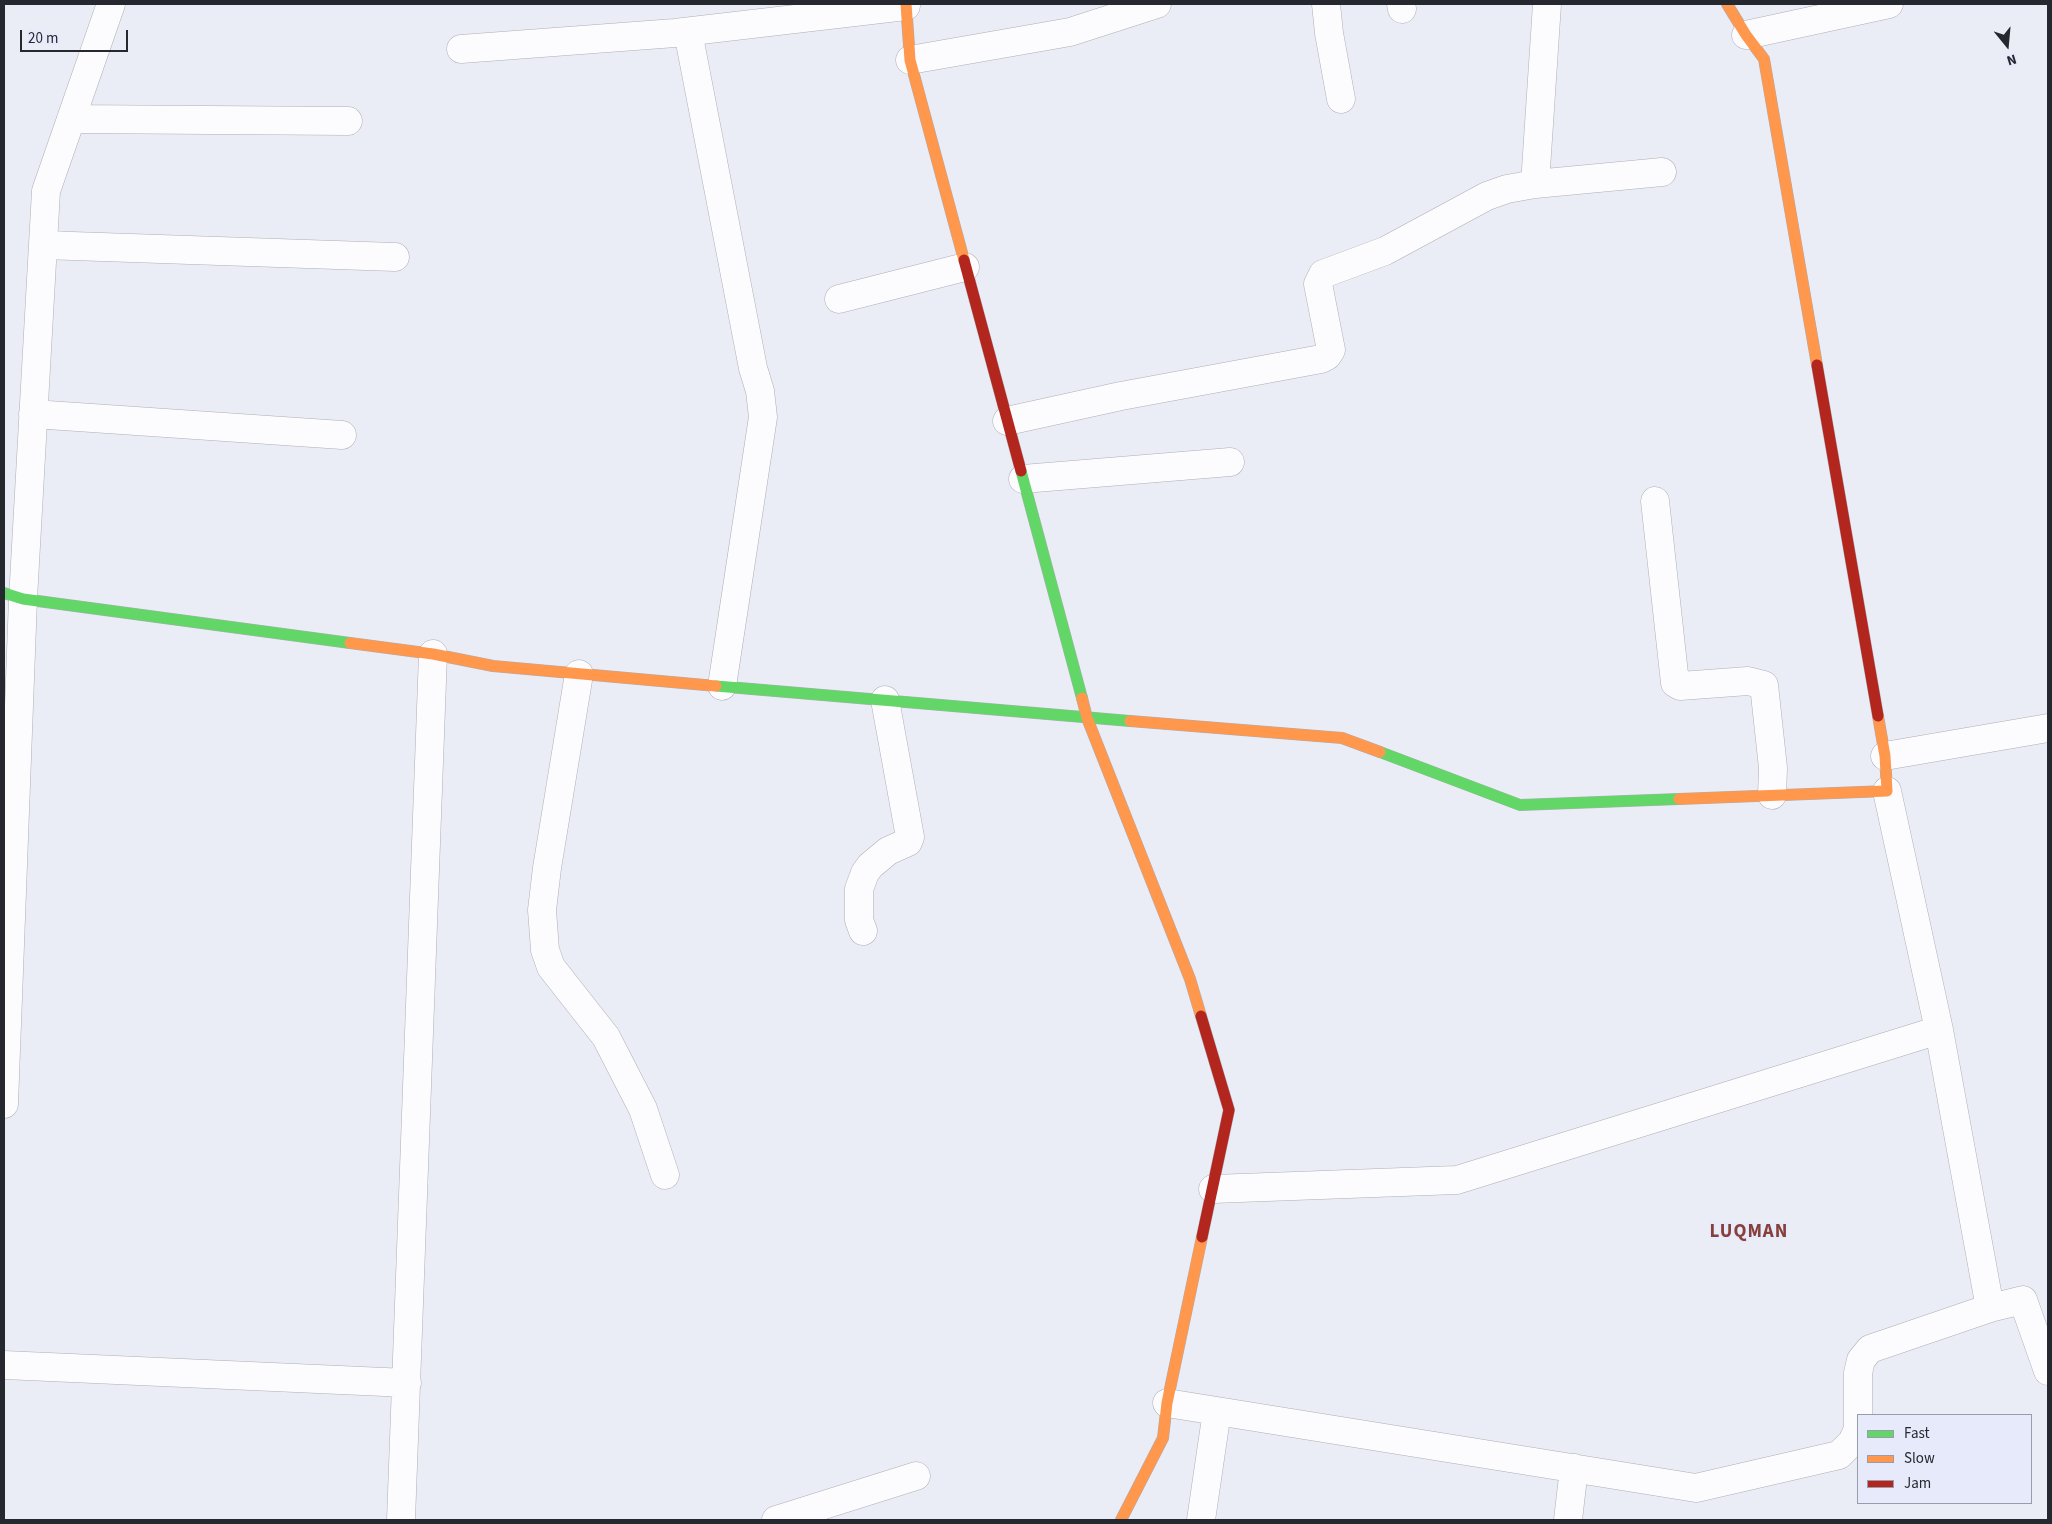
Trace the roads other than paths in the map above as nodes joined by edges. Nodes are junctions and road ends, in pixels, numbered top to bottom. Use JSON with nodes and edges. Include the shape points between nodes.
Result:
{"nodes":[{"id":1,"x":111,"y":4,"type":"edge"},
{"id":2,"x":1157,"y":4,"type":"edge"},
{"id":3,"x":1326,"y":4,"type":"edge"},
{"id":4,"x":1547,"y":4,"type":"edge"},
{"id":5,"x":1727,"y":4,"type":"edge"},
{"id":6,"x":1889,"y":4,"type":"edge"},
{"id":7,"x":906,"y":5,"type":"edge"},
{"id":8,"x":688,"y":32,"type":"junction"},
{"id":9,"x":1746,"y":35,"type":"junction"},
{"id":10,"x":461,"y":50,"type":"dead end"},
{"id":11,"x":910,"y":60,"type":"junction"},
{"id":12,"x":1341,"y":99,"type":"dead end"},
{"id":13,"x":71,"y":120,"type":"junction"},
{"id":14,"x":348,"y":121,"type":"dead end"},
{"id":15,"x":1662,"y":172,"type":"dead end"},
{"id":16,"x":1535,"y":184,"type":"junction"},
{"id":17,"x":43,"y":245,"type":"junction"},
{"id":18,"x":395,"y":258,"type":"dead end"},
{"id":19,"x":966,"y":267,"type":"junction"},
{"id":20,"x":839,"y":299,"type":"dead end"},
{"id":21,"x":33,"y":414,"type":"junction"},
{"id":22,"x":1007,"y":420,"type":"junction"},
{"id":23,"x":342,"y":435,"type":"dead end"},
{"id":24,"x":1230,"y":462,"type":"dead end"},
{"id":25,"x":1023,"y":479,"type":"junction"},
{"id":26,"x":1655,"y":502,"type":"dead end"},
{"id":27,"x":13,"y":596,"type":"edge"},
{"id":28,"x":434,"y":654,"type":"junction"},
{"id":29,"x":579,"y":674,"type":"junction"},
{"id":30,"x":722,"y":686,"type":"junction"},
{"id":31,"x":885,"y":700,"type":"junction"},
{"id":32,"x":1087,"y":718,"type":"junction"},
{"id":33,"x":2048,"y":728,"type":"edge"},
{"id":34,"x":1885,"y":756,"type":"junction"},
{"id":35,"x":1887,"y":791,"type":"junction"},
{"id":36,"x":1772,"y":795,"type":"junction"},
{"id":37,"x":862,"y":931,"type":"dead end"},
{"id":38,"x":6,"y":975,"type":"edge"},
{"id":39,"x":1939,"y":1030,"type":"junction"},
{"id":40,"x":4,"y":1104,"type":"edge"},
{"id":41,"x":664,"y":1175,"type":"dead end"},
{"id":42,"x":1213,"y":1189,"type":"junction"},
{"id":43,"x":1990,"y":1308,"type":"junction"},
{"id":44,"x":4,"y":1366,"type":"edge"},
{"id":45,"x":2048,"y":1371,"type":"edge"},
{"id":46,"x":406,"y":1383,"type":"junction"},
{"id":47,"x":1166,"y":1403,"type":"junction"},
{"id":48,"x":1217,"y":1410,"type":"junction"},
{"id":49,"x":1858,"y":1414,"type":"edge"},
{"id":50,"x":1857,"y":1431,"type":"edge"},
{"id":51,"x":1574,"y":1468,"type":"junction"},
{"id":52,"x":916,"y":1476,"type":"dead end"},
{"id":53,"x":402,"y":1520,"type":"edge"},
{"id":54,"x":776,"y":1520,"type":"edge"},
{"id":55,"x":1121,"y":1520,"type":"edge"},
{"id":56,"x":1201,"y":1520,"type":"edge"},
{"id":57,"x":1568,"y":1520,"type":"edge"}],
"edges":[{"from":1,"to":13,"type":"street"},
{"from":2,"to":11,"type":"street","via":[[1070,32]]},
{"from":3,"to":12,"type":"street","via":[[1328,33]]},
{"from":4,"to":16,"type":"street"},
{"from":5,"to":9,"type":"street"},
{"from":6,"to":9,"type":"street"},
{"from":7,"to":8,"type":"street"},
{"from":7,"to":11,"type":"street"},
{"from":8,"to":10,"type":"street"},
{"from":8,"to":30,"type":"street","via":[[763,417]]},
{"from":9,"to":34,"type":"street","via":[[1764,59]]},
{"from":11,"to":19,"type":"street"},
{"from":13,"to":14,"type":"street"},
{"from":13,"to":17,"type":"street","via":[[46,191]]},
{"from":15,"to":16,"type":"street"},
{"from":16,"to":22,"type":"street","via":[[1487,196],[1385,251],[1323,274],[1318,284],[1331,350],[1321,359]]},
{"from":17,"to":18,"type":"street"},
{"from":17,"to":21,"type":"street"},
{"from":19,"to":20,"type":"street"},
{"from":19,"to":22,"type":"street"},
{"from":21,"to":23,"type":"street"},
{"from":21,"to":27,"type":"street"},
{"from":22,"to":25,"type":"street"},
{"from":24,"to":25,"type":"street"},
{"from":25,"to":32,"type":"street"},
{"from":26,"to":36,"type":"street","via":[[1675,683],[1680,686],[1748,682],[1764,685],[1773,768]]},
{"from":27,"to":28,"type":"street"},
{"from":27,"to":38,"type":"street"},
{"from":28,"to":29,"type":"street","via":[[493,666]]},
{"from":28,"to":46,"type":"street"},
{"from":29,"to":30,"type":"street"},
{"from":29,"to":41,"type":"street","via":[[547,868],[542,910],[545,950],[551,967],[606,1037],[643,1109]]},
{"from":30,"to":31,"type":"street"},
{"from":31,"to":32,"type":"street"},
{"from":31,"to":37,"type":"street","via":[[910,836],[908,842],[888,851],[865,873],[859,889]]},
{"from":32,"to":36,"type":"street","via":[[1342,738],[1520,805]]},
{"from":32,"to":42,"type":"street","via":[[1190,980],[1229,1110]]},
{"from":33,"to":34,"type":"street"},
{"from":34,"to":35,"type":"street"},
{"from":35,"to":36,"type":"street"},
{"from":35,"to":39,"type":"street"},
{"from":38,"to":40,"type":"street"},
{"from":39,"to":42,"type":"street","via":[[1457,1180]]},
{"from":39,"to":43,"type":"street"},
{"from":42,"to":47,"type":"street"},
{"from":43,"to":45,"type":"street","via":[[2023,1300]]},
{"from":43,"to":49,"type":"street","via":[[1870,1349],[1860,1360]]},
{"from":44,"to":46,"type":"street"},
{"from":46,"to":53,"type":"street"},
{"from":47,"to":48,"type":"street"},
{"from":47,"to":55,"type":"street","via":[[1163,1438]]},
{"from":48,"to":51,"type":"street"},
{"from":48,"to":56,"type":"street"},
{"from":50,"to":51,"type":"street","via":[[1852,1442],[1838,1455],[1696,1488]]},
{"from":51,"to":57,"type":"street"},
{"from":52,"to":54,"type":"street"}]}
